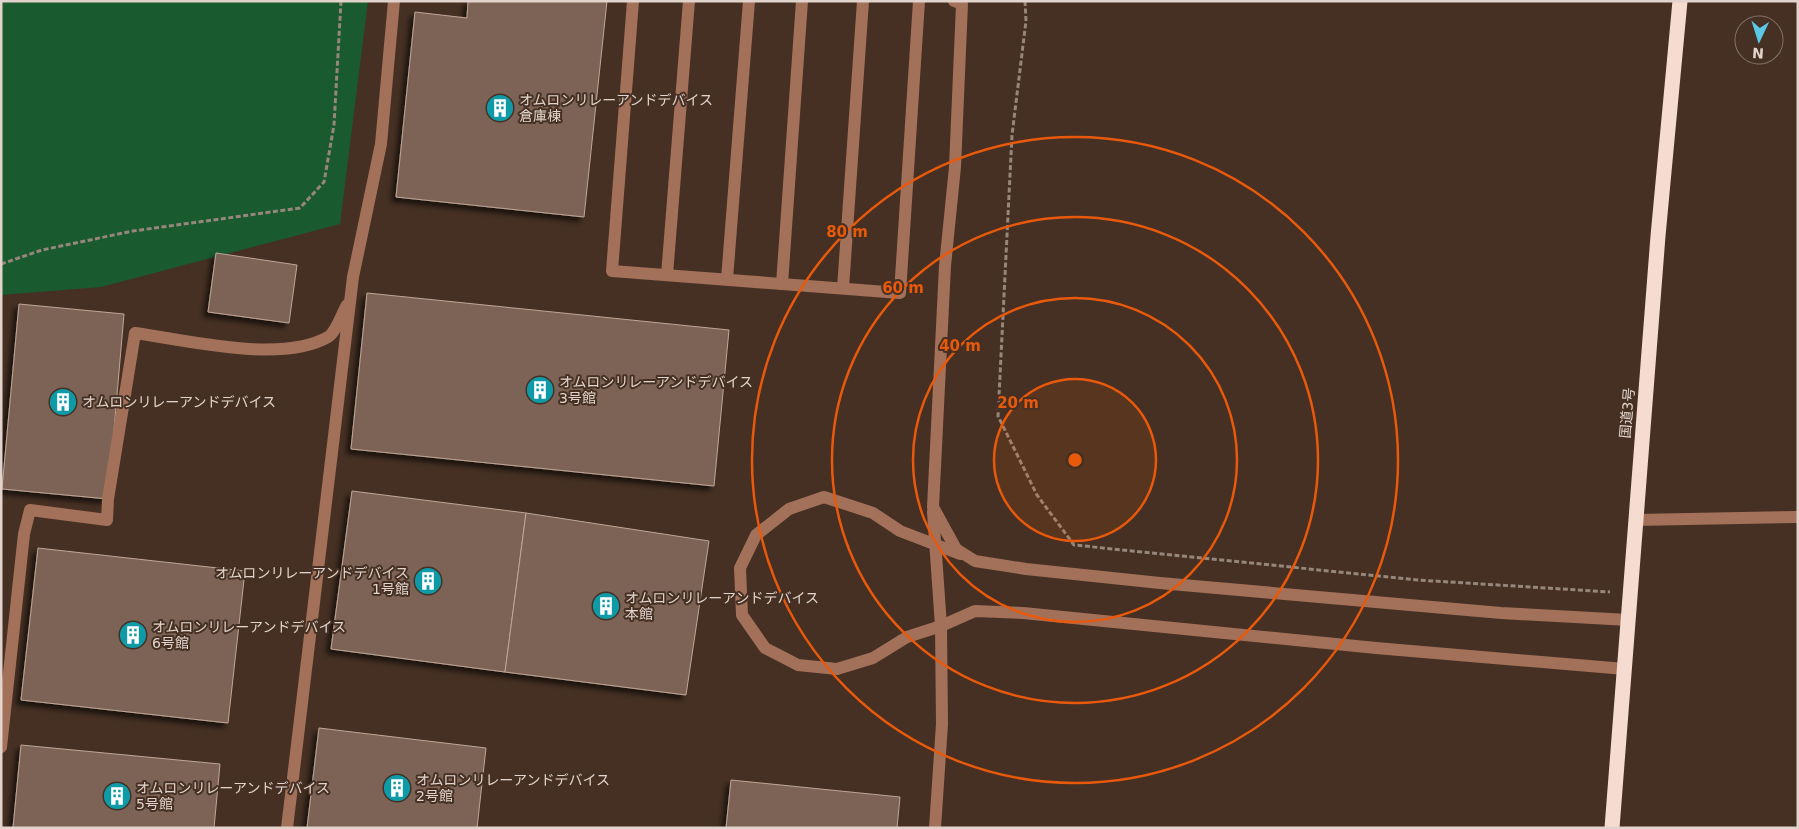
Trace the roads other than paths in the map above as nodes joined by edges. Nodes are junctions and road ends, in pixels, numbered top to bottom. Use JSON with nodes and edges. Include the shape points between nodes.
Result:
{"nodes":[{"id":1,"x":394,"y":1,"type":"edge"},
{"id":2,"x":632,"y":1,"type":"edge"},
{"id":3,"x":689,"y":1,"type":"edge"},
{"id":4,"x":749,"y":1,"type":"edge"},
{"id":5,"x":802,"y":1,"type":"edge"},
{"id":6,"x":862,"y":1,"type":"edge"},
{"id":7,"x":919,"y":1,"type":"edge"},
{"id":8,"x":954,"y":1,"type":"edge"},
{"id":9,"x":1680,"y":1,"type":"edge"},
{"id":10,"x":667,"y":275,"type":"junction"},
{"id":11,"x":727,"y":280,"type":"junction"},
{"id":12,"x":782,"y":284,"type":"junction"},
{"id":13,"x":843,"y":288,"type":"junction"},
{"id":14,"x":351,"y":298,"type":"junction"},
{"id":15,"x":933,"y":507,"type":"junction"},
{"id":16,"x":1798,"y":517,"type":"edge"},
{"id":17,"x":1635,"y":520,"type":"junction"},
{"id":18,"x":936,"y":544,"type":"junction"},
{"id":19,"x":975,"y":561,"type":"junction"},
{"id":20,"x":1629,"y":620,"type":"junction"},
{"id":21,"x":942,"y":626,"type":"junction"},
{"id":22,"x":1625,"y":668,"type":"junction"},
{"id":23,"x":1,"y":747,"type":"edge"},
{"id":24,"x":287,"y":828,"type":"edge"},
{"id":25,"x":935,"y":828,"type":"edge"},
{"id":26,"x":1612,"y":828,"type":"edge"}],
"edges":[{"from":1,"to":14,"type":"street","via":[[381,144]]},
{"from":2,"to":10,"type":"street","via":[[612,271]]},
{"from":3,"to":10,"type":"street"},
{"from":4,"to":11,"type":"street"},
{"from":5,"to":12,"type":"street"},
{"from":6,"to":13,"type":"street"},
{"from":7,"to":13,"type":"street","via":[[900,293]]},
{"from":8,"to":15,"type":"street","via":[[962,4]]},
{"from":9,"to":17,"type":"highway","name":"国道3号"},
{"from":10,"to":11,"type":"street"},
{"from":11,"to":12,"type":"street"},
{"from":12,"to":13,"type":"street"},
{"from":14,"to":23,"type":"street","via":[[330,336],[302,347],[266,350],[135,333],[107,520],[30,510],[24,534]]},
{"from":14,"to":24,"type":"street"},
{"from":15,"to":18,"type":"street"},
{"from":15,"to":19,"type":"street","via":[[956,549]]},
{"from":16,"to":17,"type":"street"},
{"from":17,"to":20,"type":"highway","name":"国道3号"},
{"from":18,"to":19,"type":"street"},
{"from":18,"to":21,"type":"street"},
{"from":18,"to":21,"type":"street","via":[[900,531],[873,513],[824,498],[789,509],[756,535],[740,568],[742,615],[765,648],[798,665],[837,669],[873,658],[907,637]]},
{"from":19,"to":20,"type":"street","via":[[1160,583],[1501,613]]},
{"from":20,"to":22,"type":"highway","name":"国道3号"},
{"from":21,"to":22,"type":"street","via":[[975,611],[1023,613],[1376,648]]},
{"from":21,"to":25,"type":"street","via":[[942,724]]},
{"from":22,"to":26,"type":"highway","name":"国道3号"}]}
